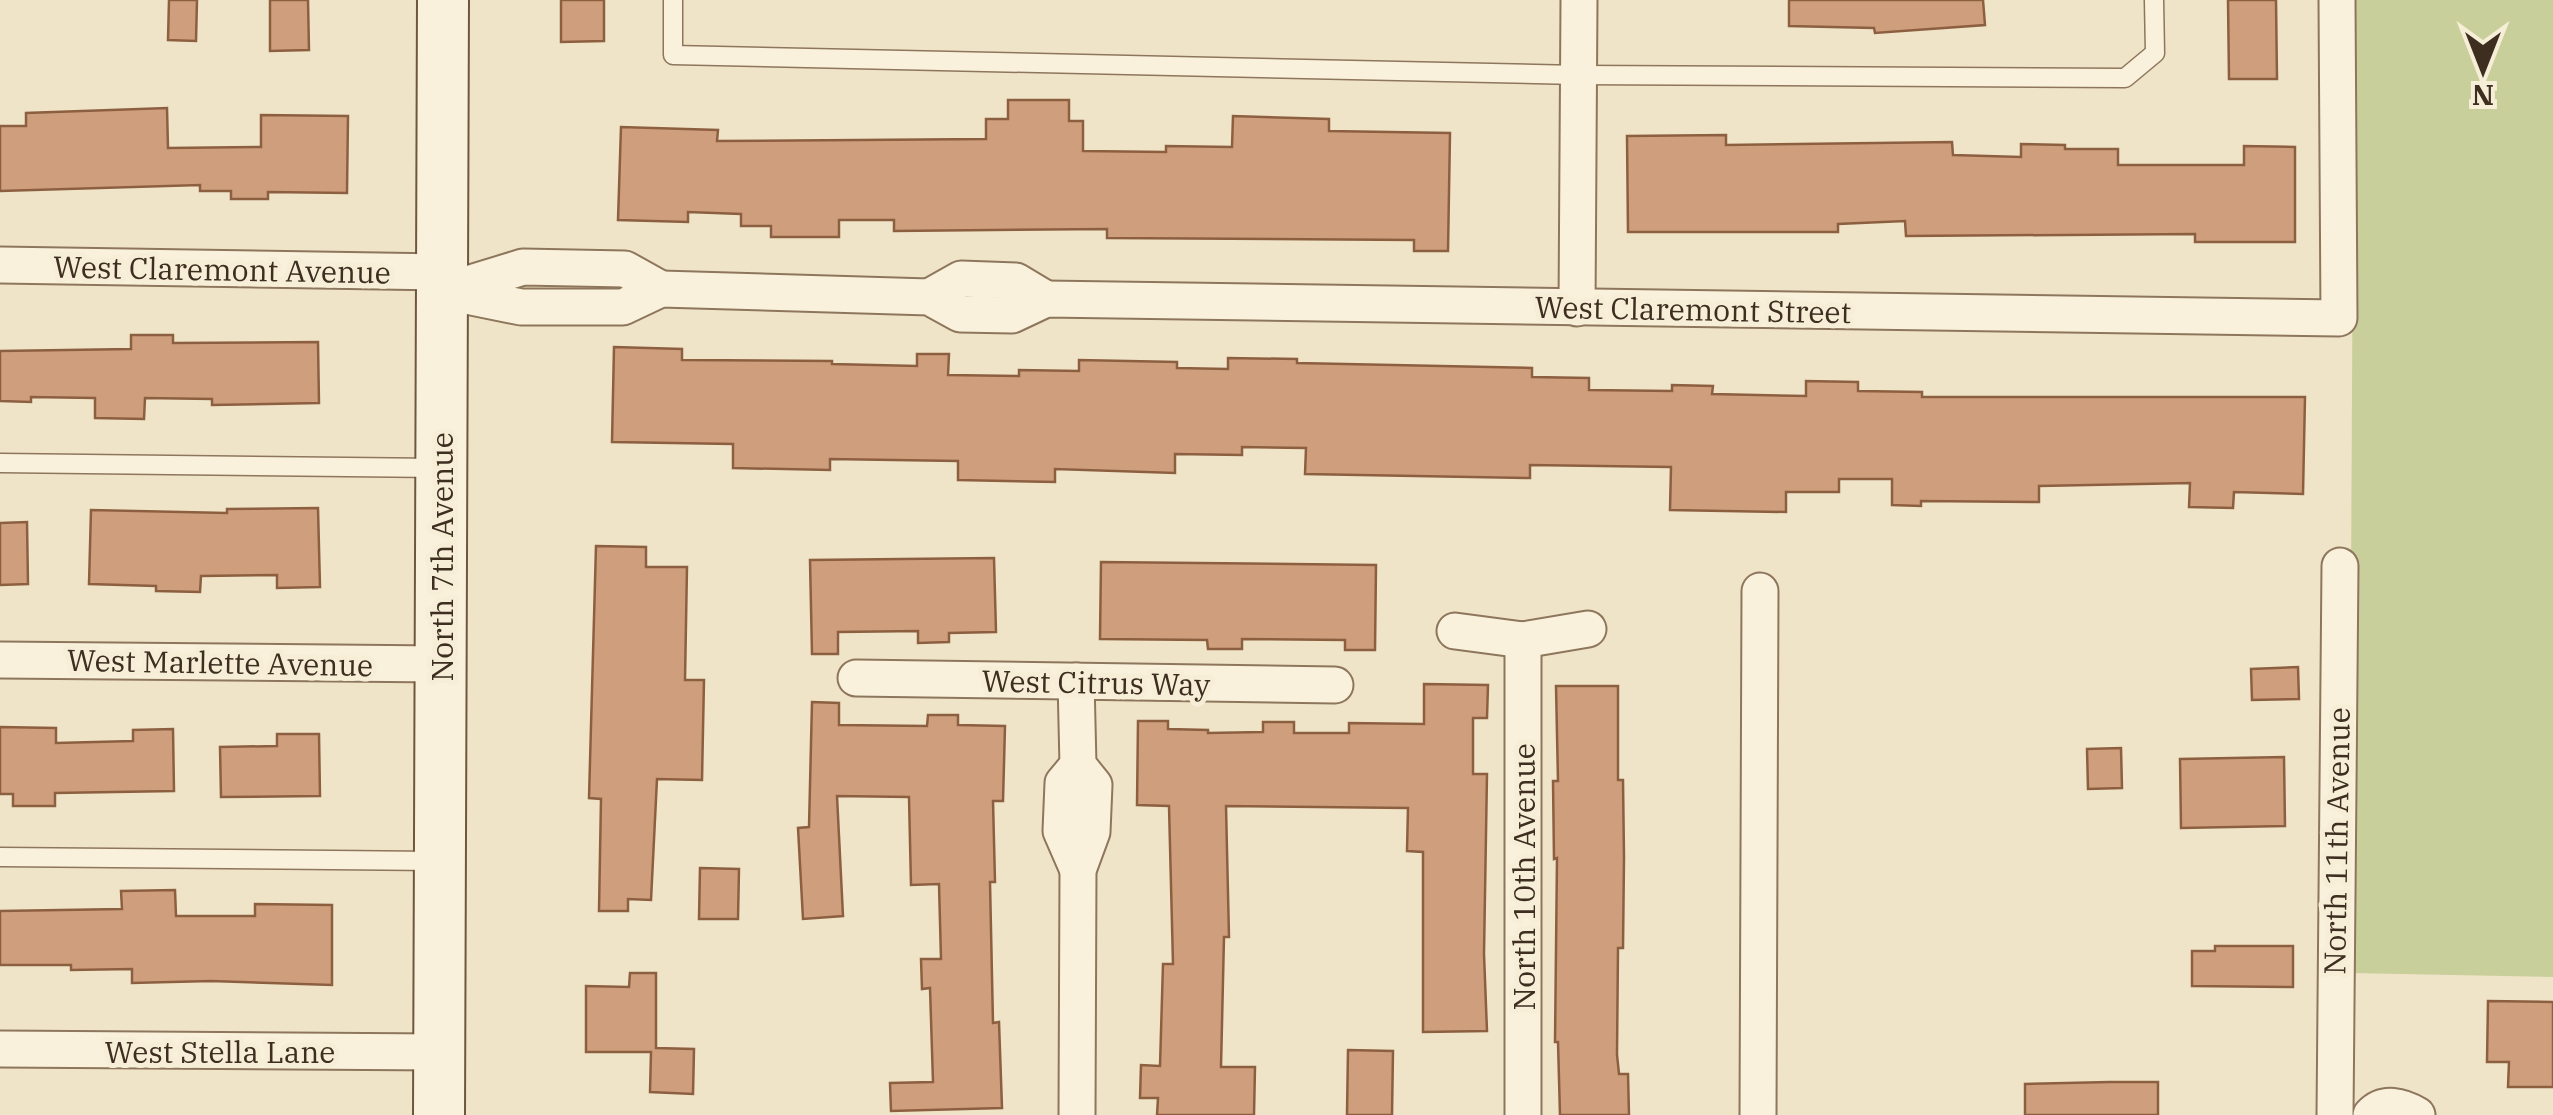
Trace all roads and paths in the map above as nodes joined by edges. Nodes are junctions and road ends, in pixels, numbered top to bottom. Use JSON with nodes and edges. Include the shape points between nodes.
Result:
{"nodes":[{"id":1,"x":444,"y":0,"type":"edge"},
{"id":2,"x":673,"y":0,"type":"edge"},
{"id":3,"x":1579,"y":0,"type":"edge"},
{"id":4,"x":2154,"y":0,"type":"edge"},
{"id":5,"x":2336,"y":0,"type":"edge"},
{"id":6,"x":1578,"y":75,"type":"junction"},
{"id":7,"x":0,"y":265,"type":"edge"},
{"id":8,"x":598,"y":269,"type":"junction"},
{"id":9,"x":443,"y":282,"type":"junction"},
{"id":10,"x":661,"y":289,"type":"junction"},
{"id":11,"x":598,"y":307,"type":"junction"},
{"id":12,"x":1576,"y":308,"type":"junction"},
{"id":13,"x":0,"y":463,"type":"edge"},
{"id":14,"x":442,"y":468,"type":"junction"},
{"id":15,"x":2340,"y":566,"type":"dead end"},
{"id":16,"x":1760,"y":591,"type":"dead end"},
{"id":17,"x":1588,"y":629,"type":"dead end"},
{"id":18,"x":1455,"y":631,"type":"dead end"},
{"id":19,"x":1523,"y":640,"type":"junction"},
{"id":20,"x":0,"y":660,"type":"edge"},
{"id":21,"x":441,"y":664,"type":"junction"},
{"id":22,"x":856,"y":678,"type":"dead end"},
{"id":23,"x":1076,"y":682,"type":"junction"},
{"id":24,"x":1335,"y":685,"type":"dead end"},
{"id":25,"x":0,"y":857,"type":"edge"},
{"id":26,"x":440,"y":860,"type":"junction"},
{"id":27,"x":0,"y":1049,"type":"edge"},
{"id":28,"x":440,"y":1052,"type":"junction"},
{"id":29,"x":439,"y":1115,"type":"edge"},
{"id":30,"x":1077,"y":1115,"type":"edge"},
{"id":31,"x":1523,"y":1115,"type":"edge"},
{"id":32,"x":1758,"y":1115,"type":"edge"},
{"id":33,"x":2334,"y":1115,"type":"edge"},
{"id":34,"x":2371,"y":1115,"type":"edge"},
{"id":35,"x":2417,"y":1115,"type":"edge"}],
"edges":[{"from":1,"to":9,"type":"main road","name":"North 7th Avenue"},
{"from":2,"to":6,"type":"lane","via":[[673,56]]},
{"from":3,"to":6,"type":"street"},
{"from":4,"to":6,"type":"lane","via":[[2155,53],[2125,78]]},
{"from":5,"to":12,"type":"street","name":"West Claremont Street","via":[[2339,318]]},
{"from":6,"to":12,"type":"street"},
{"from":7,"to":9,"type":"street","name":"West Claremont Avenue"},
{"from":8,"to":9,"type":"street","name":"West Claremont Street","via":[[522,268]]},
{"from":8,"to":10,"type":"street","name":"West Claremont Street","via":[[626,270]]},
{"from":8,"to":11,"type":"street"},
{"from":9,"to":11,"type":"street","name":"West Claremont Street","via":[[521,306]]},
{"from":9,"to":14,"type":"main road","name":"North 7th Avenue"},
{"from":10,"to":11,"type":"street","name":"West Claremont Street","via":[[623,307]]},
{"from":10,"to":12,"type":"street","name":"West Claremont Street","via":[[929,297],[960,314],[1012,315],[1046,299]]},
{"from":13,"to":14,"type":"lane"},
{"from":14,"to":21,"type":"main road","name":"North 7th Avenue"},
{"from":15,"to":33,"type":"street","name":"North 11th Avenue"},
{"from":16,"to":32,"type":"street"},
{"from":17,"to":19,"type":"street"},
{"from":18,"to":19,"type":"street"},
{"from":19,"to":31,"type":"street","name":"North 10th Avenue"},
{"from":20,"to":21,"type":"street","name":"West Marlette Avenue"},
{"from":21,"to":26,"type":"main road","name":"North 7th Avenue"},
{"from":22,"to":23,"type":"street","name":"West Citrus Way"},
{"from":23,"to":24,"type":"street","name":"West Citrus Way"},
{"from":23,"to":30,"type":"street","via":[[1078,764],[1063,783],[1060,831],[1078,870]]},
{"from":25,"to":26,"type":"lane"},
{"from":26,"to":28,"type":"main road","name":"North 7th Avenue"},
{"from":27,"to":28,"type":"street","name":"West Stella Lane"},
{"from":28,"to":29,"type":"main road","name":"North 7th Avenue"},
{"from":34,"to":35,"type":"street","via":[[2392,1106]]}]}
